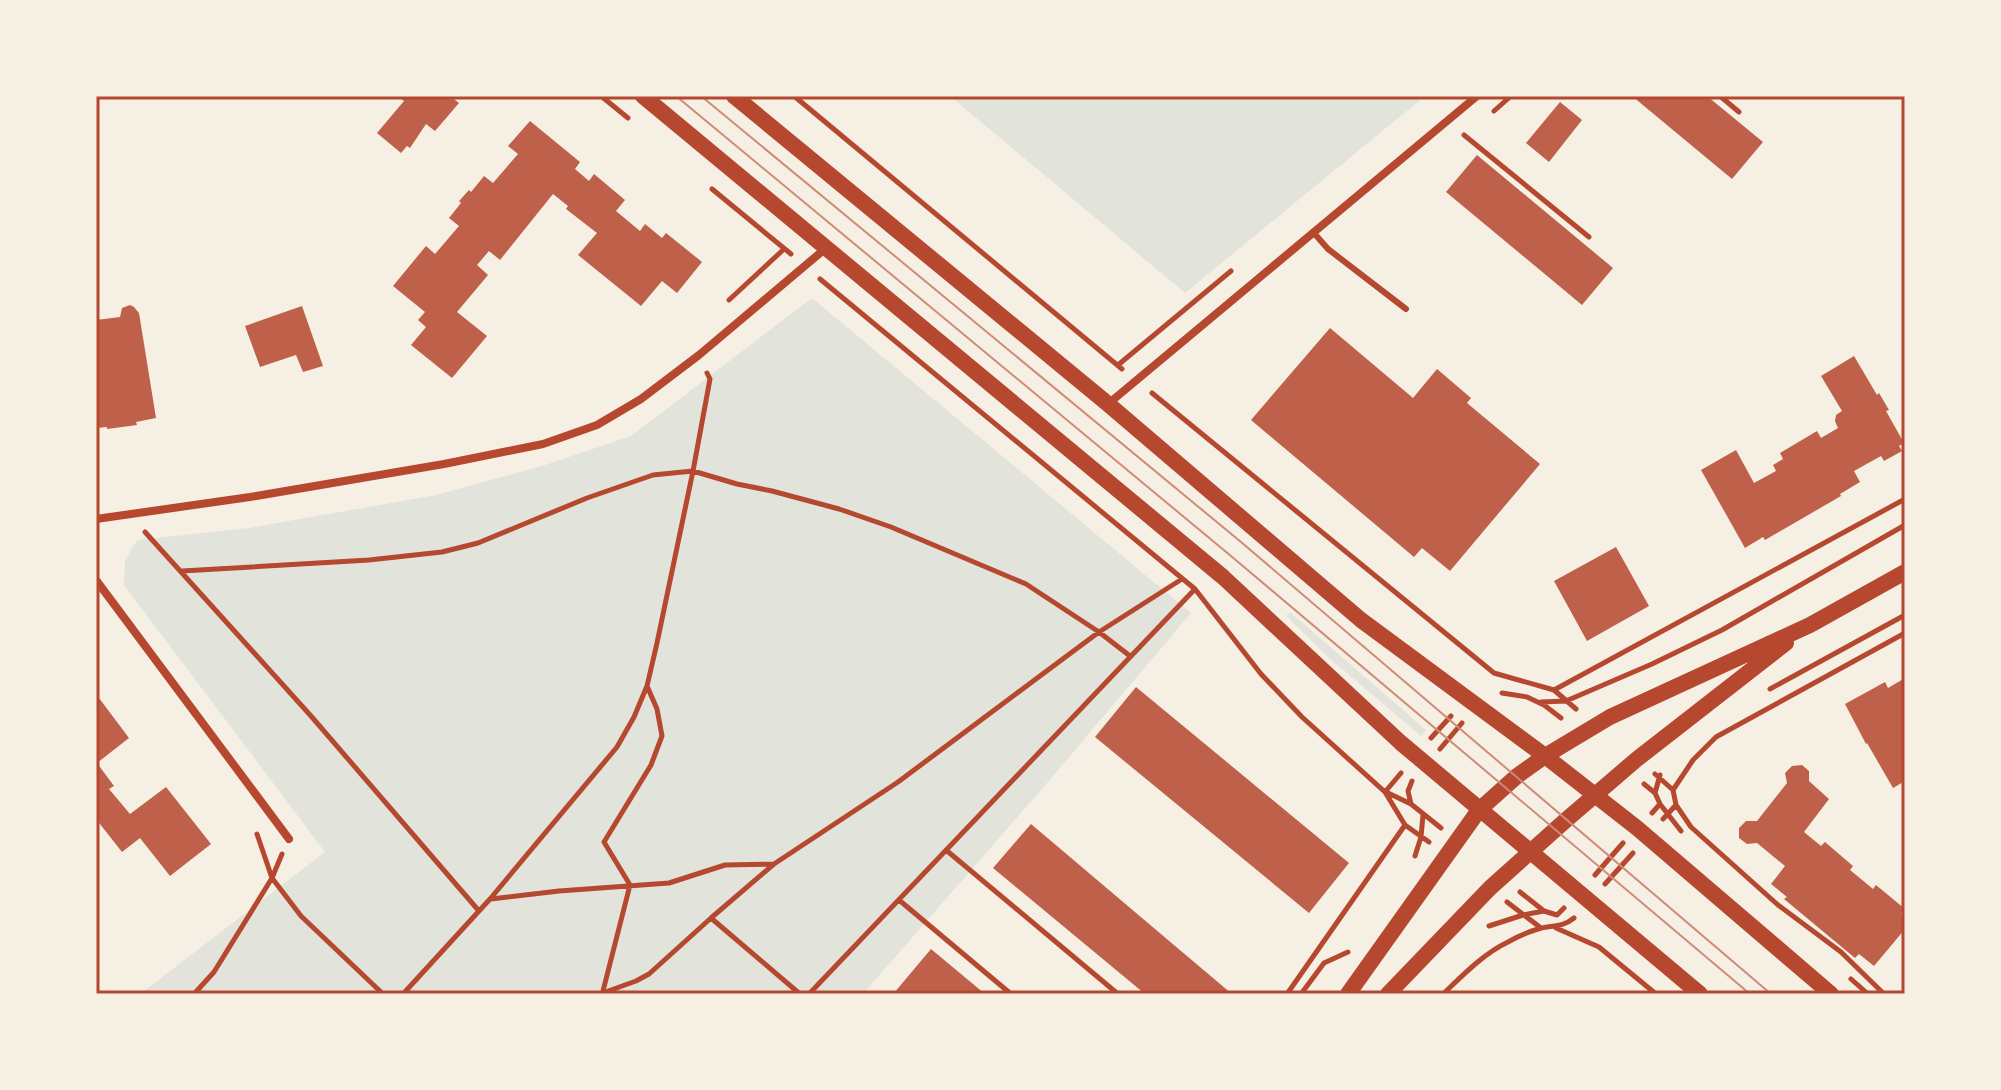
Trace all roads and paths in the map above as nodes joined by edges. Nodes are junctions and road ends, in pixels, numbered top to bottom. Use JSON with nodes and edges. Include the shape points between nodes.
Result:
{"nodes":[{"id":1,"x":601,"y":96,"type":"edge"},
{"id":2,"x":643,"y":96,"type":"edge"},
{"id":3,"x":734,"y":96,"type":"edge"},
{"id":4,"x":1477,"y":96,"type":"edge"},
{"id":5,"x":1720,"y":96,"type":"edge"},
{"id":6,"x":1739,"y":112,"type":"dead end"},
{"id":7,"x":638,"y":127,"type":"dead end"},
{"id":8,"x":1464,"y":135,"type":"dead end"},
{"id":9,"x":711,"y":188,"type":"dead end"},
{"id":10,"x":1313,"y":232,"type":"junction"},
{"id":11,"x":1589,"y":237,"type":"dead end"},
{"id":12,"x":826,"y":247,"type":"junction"},
{"id":13,"x":784,"y":249,"type":"junction"},
{"id":14,"x":805,"y":266,"type":"junction"},
{"id":15,"x":720,"y":308,"type":"dead end"},
{"id":16,"x":1406,"y":309,"type":"dead end"},
{"id":17,"x":699,"y":355,"type":"junction"},
{"id":18,"x":1108,"y":404,"type":"junction"},
{"id":19,"x":693,"y":471,"type":"junction"},
{"id":20,"x":1905,"y":499,"type":"edge"},
{"id":21,"x":128,"y":513,"type":"junction"},
{"id":22,"x":96,"y":519,"type":"edge"},
{"id":23,"x":1905,"y":525,"type":"edge"},
{"id":24,"x":182,"y":571,"type":"junction"},
{"id":25,"x":1905,"y":572,"type":"edge"},
{"id":26,"x":1182,"y":579,"type":"junction"},
{"id":27,"x":96,"y":580,"type":"edge"},
{"id":28,"x":1195,"y":589,"type":"junction"},
{"id":29,"x":1905,"y":615,"type":"edge"},
{"id":30,"x":1810,"y":625,"type":"junction"},
{"id":31,"x":1099,"y":632,"type":"junction"},
{"id":32,"x":1905,"y":633,"type":"edge"},
{"id":33,"x":1130,"y":656,"type":"junction"},
{"id":34,"x":647,"y":686,"type":"junction"},
{"id":35,"x":1770,"y":689,"type":"dead end"},
{"id":36,"x":1468,"y":699,"type":"junction"},
{"id":37,"x":1538,"y":702,"type":"dead end"},
{"id":38,"x":1416,"y":756,"type":"junction"},
{"id":39,"x":1545,"y":756,"type":"junction"},
{"id":40,"x":1664,"y":769,"type":"dead end"},
{"id":41,"x":1385,"y":792,"type":"junction"},
{"id":42,"x":1655,"y":793,"type":"dead end"},
{"id":43,"x":1594,"y":796,"type":"junction"},
{"id":44,"x":1676,"y":805,"type":"junction"},
{"id":45,"x":1479,"y":810,"type":"junction"},
{"id":46,"x":1423,"y":814,"type":"dead end"},
{"id":47,"x":1405,"y":825,"type":"junction"},
{"id":48,"x":1642,"y":833,"type":"junction"},
{"id":49,"x":1421,"y":837,"type":"junction"},
{"id":50,"x":289,"y":839,"type":"joint"},
{"id":51,"x":1433,"y":844,"type":"dead end"},
{"id":52,"x":946,"y":850,"type":"junction"},
{"id":53,"x":1532,"y":852,"type":"junction"},
{"id":54,"x":1413,"y":861,"type":"dead end"},
{"id":55,"x":774,"y":864,"type":"junction"},
{"id":56,"x":272,"y":878,"type":"junction"},
{"id":57,"x":630,"y":885,"type":"junction"},
{"id":58,"x":1490,"y":888,"type":"junction"},
{"id":59,"x":1584,"y":897,"type":"junction"},
{"id":60,"x":490,"y":899,"type":"junction"},
{"id":61,"x":899,"y":900,"type":"junction"},
{"id":62,"x":479,"y":911,"type":"junction"},
{"id":63,"x":1544,"y":911,"type":"dead end"},
{"id":64,"x":1523,"y":915,"type":"junction"},
{"id":65,"x":711,"y":918,"type":"junction"},
{"id":66,"x":1541,"y":928,"type":"junction"},
{"id":67,"x":1555,"y":928,"type":"junction"},
{"id":68,"x":1482,"y":930,"type":"dead end"},
{"id":69,"x":1356,"y":945,"type":"dead end"},
{"id":70,"x":602,"y":993,"type":"edge"},
{"id":71,"x":194,"y":994,"type":"edge"},
{"id":72,"x":383,"y":994,"type":"edge"},
{"id":73,"x":403,"y":994,"type":"edge"},
{"id":74,"x":800,"y":994,"type":"edge"},
{"id":75,"x":809,"y":994,"type":"edge"},
{"id":76,"x":1011,"y":994,"type":"edge"},
{"id":77,"x":1118,"y":994,"type":"edge"},
{"id":78,"x":1287,"y":994,"type":"edge"},
{"id":79,"x":1301,"y":994,"type":"edge"},
{"id":80,"x":1348,"y":994,"type":"edge"},
{"id":81,"x":1388,"y":994,"type":"edge"},
{"id":82,"x":1443,"y":994,"type":"edge"},
{"id":83,"x":1656,"y":994,"type":"edge"},
{"id":84,"x":1700,"y":994,"type":"edge"},
{"id":85,"x":1831,"y":994,"type":"edge"},
{"id":86,"x":1884,"y":994,"type":"edge"}],
"edges":[{"from":1,"to":7,"type":"path"},
{"from":2,"to":12,"type":"main road"},
{"from":3,"to":18,"type":"main road"},
{"from":4,"to":10,"type":"street"},
{"from":5,"to":6,"type":"path"},
{"from":8,"to":11,"type":"path"},
{"from":9,"to":13,"type":"path"},
{"from":10,"to":16,"type":"lane"},
{"from":10,"to":18,"type":"street"},
{"from":12,"to":14,"type":"street"},
{"from":12,"to":38,"type":"main road","via":[[1223,577]]},
{"from":13,"to":14,"type":"path"},
{"from":13,"to":15,"type":"path"},
{"from":14,"to":17,"type":"street"},
{"from":14,"to":26,"type":"path"},
{"from":17,"to":19,"type":"path","via":[[710,379]]},
{"from":17,"to":21,"type":"street","via":[[597,425],[543,444],[250,497]]},
{"from":18,"to":36,"type":"main road","via":[[1361,620]]},
{"from":19,"to":24,"type":"path","via":[[653,475],[442,552]]},
{"from":19,"to":31,"type":"path","via":[[891,527],[1026,584]]},
{"from":19,"to":34,"type":"path"},
{"from":20,"to":36,"type":"path","via":[[1554,690],[1494,673]]},
{"from":21,"to":22,"type":"street"},
{"from":21,"to":24,"type":"path"},
{"from":23,"to":37,"type":"path","via":[[1652,664],[1566,701]]},
{"from":24,"to":62,"type":"path"},
{"from":25,"to":30,"type":"main road"},
{"from":26,"to":28,"type":"path"},
{"from":26,"to":31,"type":"path"},
{"from":27,"to":50,"type":"street"},
{"from":28,"to":33,"type":"path"},
{"from":28,"to":41,"type":"path","via":[[1261,674]]},
{"from":29,"to":35,"type":"path"},
{"from":30,"to":39,"type":"main road","via":[[1610,717]]},
{"from":30,"to":43,"type":"main road"},
{"from":31,"to":33,"type":"path"},
{"from":31,"to":55,"type":"path","via":[[898,782]]},
{"from":32,"to":44,"type":"path","via":[[1716,737],[1673,790]]},
{"from":33,"to":52,"type":"path"},
{"from":34,"to":57,"type":"path","via":[[662,736],[651,765],[604,842]]},
{"from":34,"to":60,"type":"path","via":[[617,747]]},
{"from":36,"to":38,"type":"path"},
{"from":36,"to":39,"type":"main road"},
{"from":38,"to":41,"type":"path"},
{"from":38,"to":45,"type":"main road"},
{"from":39,"to":43,"type":"main road"},
{"from":39,"to":45,"type":"main road"},
{"from":40,"to":42,"type":"path"},
{"from":41,"to":47,"type":"path"},
{"from":43,"to":48,"type":"main road"},
{"from":43,"to":53,"type":"main road"},
{"from":44,"to":48,"type":"path"},
{"from":44,"to":86,"type":"path","via":[[1691,827]]},
{"from":45,"to":53,"type":"main road"},
{"from":45,"to":80,"type":"main road"},
{"from":46,"to":49,"type":"path"},
{"from":47,"to":49,"type":"path"},
{"from":47,"to":78,"type":"path"},
{"from":48,"to":59,"type":"path"},
{"from":48,"to":59,"type":"path"},
{"from":48,"to":85,"type":"main road"},
{"from":49,"to":51,"type":"path"},
{"from":49,"to":54,"type":"path"},
{"from":50,"to":56,"type":"path"},
{"from":52,"to":61,"type":"path"},
{"from":52,"to":77,"type":"path"},
{"from":53,"to":58,"type":"main road"},
{"from":53,"to":59,"type":"main road"},
{"from":55,"to":57,"type":"path","via":[[725,865],[669,883]]},
{"from":55,"to":65,"type":"path"},
{"from":56,"to":71,"type":"path","via":[[214,972]]},
{"from":56,"to":72,"type":"path","via":[[301,916]]},
{"from":57,"to":60,"type":"path"},
{"from":57,"to":70,"type":"path"},
{"from":58,"to":64,"type":"path"},
{"from":58,"to":81,"type":"main road"},
{"from":59,"to":67,"type":"path","via":[[1570,922]]},
{"from":59,"to":84,"type":"main road"},
{"from":60,"to":62,"type":"path"},
{"from":61,"to":75,"type":"path"},
{"from":61,"to":76,"type":"path"},
{"from":62,"to":73,"type":"path"},
{"from":63,"to":64,"type":"path"},
{"from":64,"to":66,"type":"path"},
{"from":64,"to":68,"type":"path"},
{"from":65,"to":70,"type":"path","via":[[649,974]]},
{"from":65,"to":74,"type":"path"},
{"from":66,"to":67,"type":"path"},
{"from":66,"to":82,"type":"path","via":[[1506,943]]},
{"from":67,"to":83,"type":"path","via":[[1599,947]]},
{"from":69,"to":79,"type":"path","via":[[1324,963]]}]}
